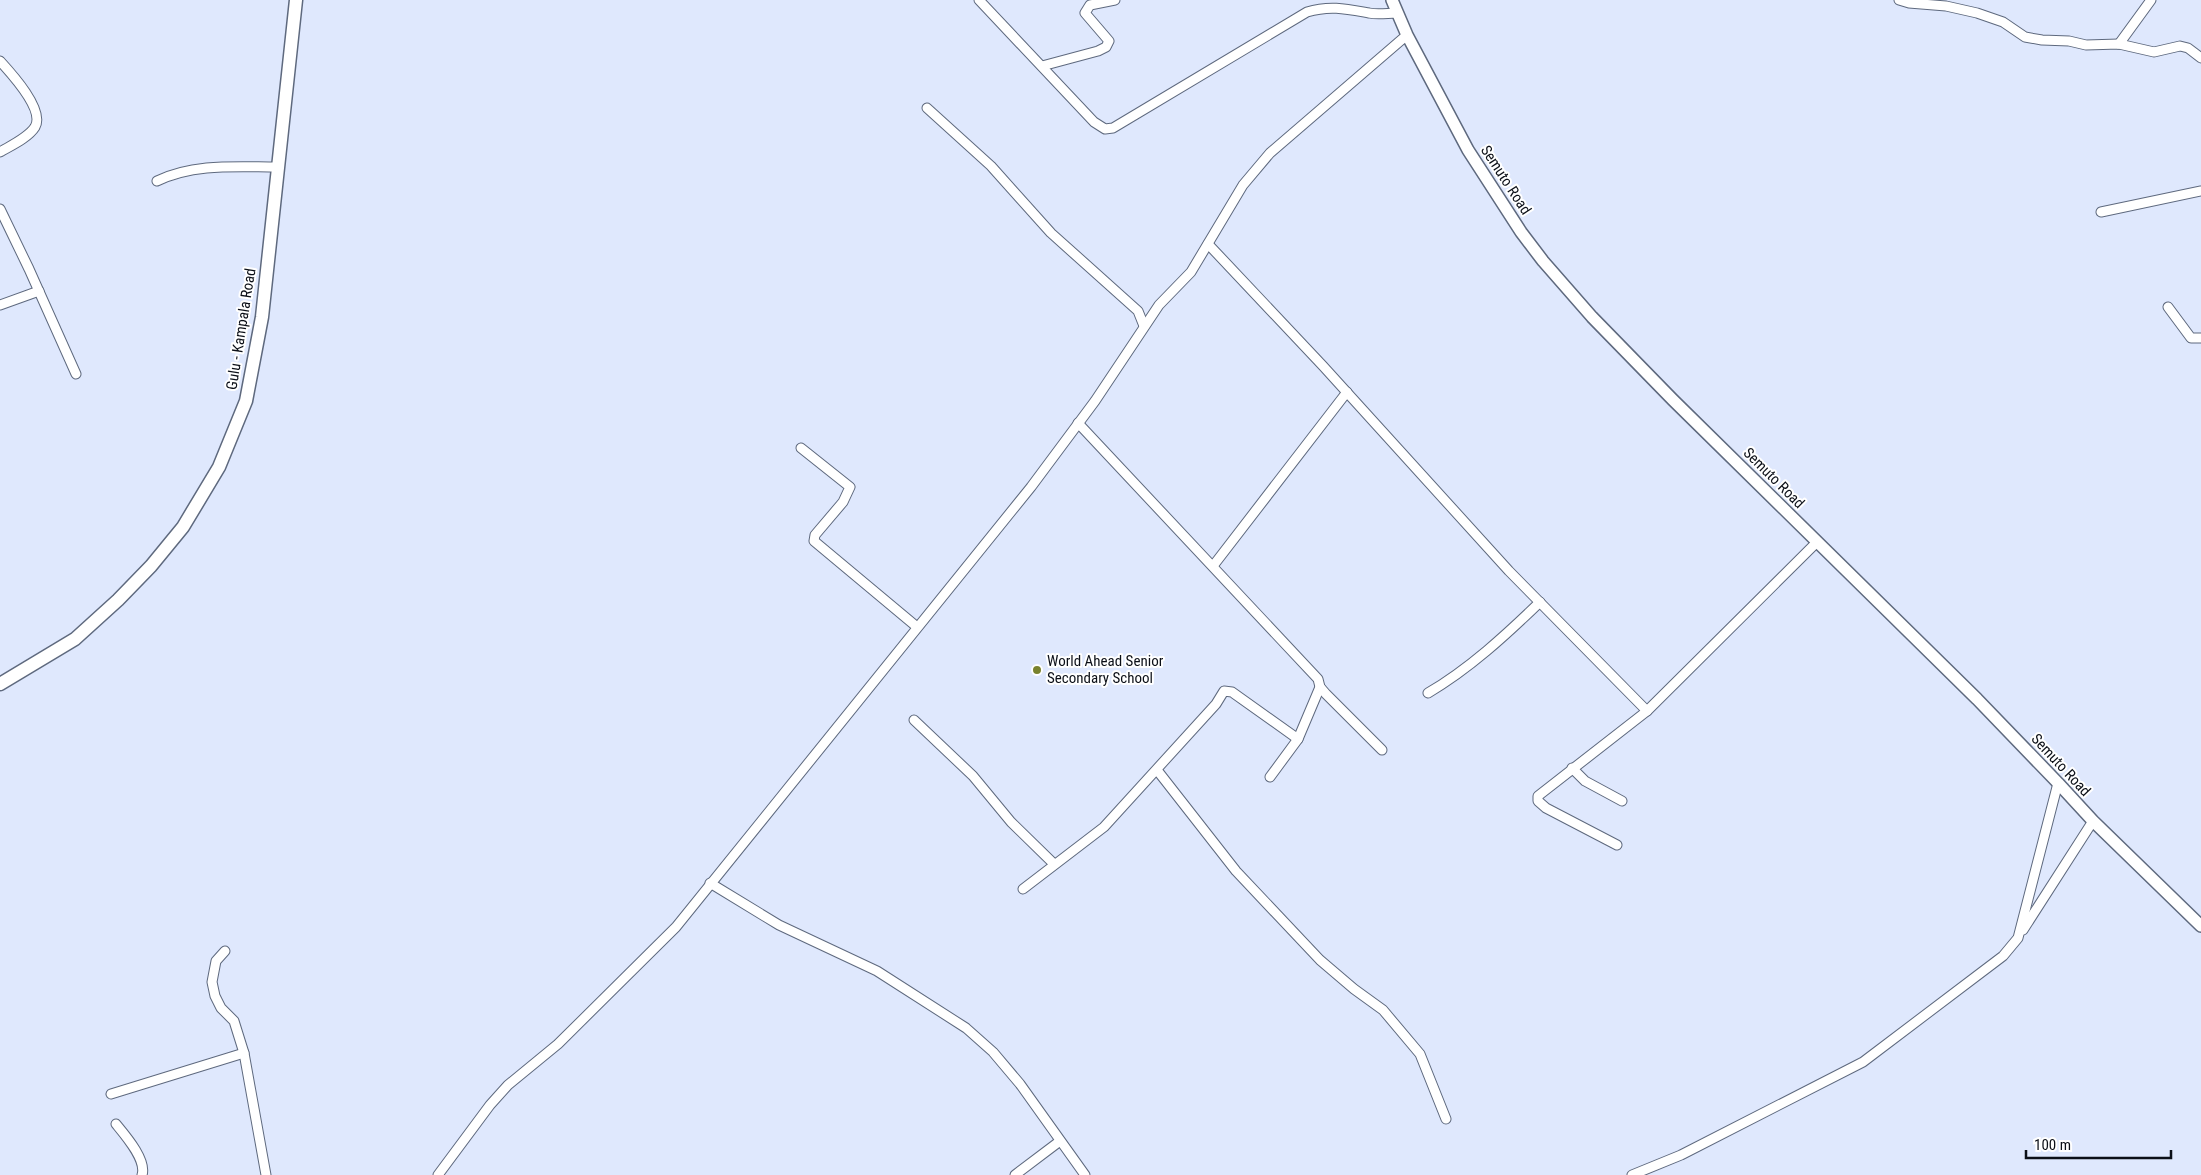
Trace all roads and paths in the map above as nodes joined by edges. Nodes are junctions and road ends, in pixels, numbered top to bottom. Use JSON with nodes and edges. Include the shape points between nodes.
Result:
{"nodes":[{"id":1,"x":296,"y":0,"type":"edge"},
{"id":2,"x":979,"y":0,"type":"edge"},
{"id":3,"x":1115,"y":0,"type":"edge"},
{"id":4,"x":1392,"y":0,"type":"edge"},
{"id":5,"x":1899,"y":0,"type":"edge"},
{"id":6,"x":2150,"y":0,"type":"edge"},
{"id":7,"x":1397,"y":13,"type":"junction"},
{"id":8,"x":1407,"y":35,"type":"junction"},
{"id":9,"x":2119,"y":44,"type":"junction"},
{"id":10,"x":2201,"y":58,"type":"edge"},
{"id":11,"x":0,"y":61,"type":"edge"},
{"id":12,"x":1042,"y":66,"type":"junction"},
{"id":13,"x":927,"y":108,"type":"dead end"},
{"id":14,"x":0,"y":152,"type":"edge"},
{"id":15,"x":277,"y":167,"type":"junction"},
{"id":16,"x":157,"y":181,"type":"dead end"},
{"id":17,"x":2201,"y":191,"type":"edge"},
{"id":18,"x":0,"y":209,"type":"edge"},
{"id":19,"x":2101,"y":212,"type":"dead end"},
{"id":20,"x":1208,"y":244,"type":"junction"},
{"id":21,"x":39,"y":291,"type":"junction"},
{"id":22,"x":0,"y":305,"type":"edge"},
{"id":23,"x":2168,"y":307,"type":"dead end"},
{"id":24,"x":1144,"y":326,"type":"junction"},
{"id":25,"x":2201,"y":338,"type":"edge"},
{"id":26,"x":76,"y":374,"type":"dead end"},
{"id":27,"x":1347,"y":392,"type":"junction"},
{"id":28,"x":1078,"y":424,"type":"junction"},
{"id":29,"x":801,"y":448,"type":"dead end"},
{"id":30,"x":1817,"y":542,"type":"junction"},
{"id":31,"x":1214,"y":566,"type":"junction"},
{"id":32,"x":1540,"y":602,"type":"junction"},
{"id":33,"x":917,"y":627,"type":"junction"},
{"id":34,"x":0,"y":684,"type":"edge"},
{"id":35,"x":1320,"y":687,"type":"junction"},
{"id":36,"x":1428,"y":693,"type":"dead end"},
{"id":37,"x":1647,"y":711,"type":"junction"},
{"id":38,"x":914,"y":720,"type":"dead end"},
{"id":39,"x":1298,"y":739,"type":"junction"},
{"id":40,"x":1382,"y":750,"type":"dead end"},
{"id":41,"x":1572,"y":768,"type":"junction"},
{"id":42,"x":1156,"y":770,"type":"junction"},
{"id":43,"x":1270,"y":777,"type":"dead end"},
{"id":44,"x":2058,"y":783,"type":"junction"},
{"id":45,"x":1622,"y":801,"type":"dead end"},
{"id":46,"x":2093,"y":821,"type":"junction"},
{"id":47,"x":1617,"y":845,"type":"dead end"},
{"id":48,"x":1054,"y":864,"type":"junction"},
{"id":49,"x":710,"y":883,"type":"junction"},
{"id":50,"x":1023,"y":889,"type":"dead end"},
{"id":51,"x":2201,"y":926,"type":"edge"},
{"id":52,"x":2018,"y":938,"type":"junction"},
{"id":53,"x":225,"y":951,"type":"dead end"},
{"id":54,"x":244,"y":1053,"type":"junction"},
{"id":55,"x":111,"y":1094,"type":"dead end"},
{"id":56,"x":1446,"y":1119,"type":"dead end"},
{"id":57,"x":116,"y":1124,"type":"dead end"},
{"id":58,"x":1060,"y":1141,"type":"junction"},
{"id":59,"x":142,"y":1175,"type":"edge"},
{"id":60,"x":266,"y":1175,"type":"edge"},
{"id":61,"x":438,"y":1175,"type":"edge"},
{"id":62,"x":1015,"y":1175,"type":"edge"},
{"id":63,"x":1085,"y":1175,"type":"edge"},
{"id":64,"x":1632,"y":1175,"type":"edge"}],
"edges":[{"from":1,"to":15,"type":"main road","name":"Gulu - Kampala Road"},
{"from":2,"to":12,"type":"street"},
{"from":3,"to":12,"type":"street","via":[[1090,5],[1085,10],[1089,20],[1109,41],[1106,47]]},
{"from":4,"to":7,"type":"main road","name":"Semuto Road"},
{"from":5,"to":9,"type":"street","via":[[1976,13],[2003,22],[2025,36],[2042,40],[2086,45]]},
{"from":6,"to":9,"type":"street"},
{"from":7,"to":8,"type":"main road","name":"Semuto Road"},
{"from":7,"to":12,"type":"street","via":[[1370,13],[1343,7],[1307,12],[1113,128],[1099,126]]},
{"from":8,"to":20,"type":"street","via":[[1270,153],[1243,185]]},
{"from":8,"to":30,"type":"main road","name":"Semuto Road","via":[[1468,150],[1521,232],[1544,261],[1673,400]]},
{"from":9,"to":10,"type":"street","via":[[2154,52],[2180,46]]},
{"from":11,"to":14,"type":"street","via":[[21,84],[37,114],[36,126]]},
{"from":13,"to":24,"type":"street","via":[[991,166],[1051,232],[1138,311]]},
{"from":15,"to":16,"type":"street","via":[[207,167]]},
{"from":15,"to":34,"type":"main road","name":"Gulu - Kampala Road","via":[[262,317],[246,401],[210,486],[183,528],[118,600],[74,639]]},
{"from":17,"to":19,"type":"street"},
{"from":18,"to":21,"type":"street"},
{"from":20,"to":24,"type":"street","via":[[1191,272],[1169,293]]},
{"from":20,"to":27,"type":"street"},
{"from":21,"to":22,"type":"street"},
{"from":21,"to":26,"type":"street"},
{"from":23,"to":25,"type":"street","via":[[2191,338]]},
{"from":24,"to":28,"type":"street"},
{"from":27,"to":31,"type":"street"},
{"from":27,"to":32,"type":"street"},
{"from":28,"to":31,"type":"street"},
{"from":28,"to":33,"type":"street"},
{"from":29,"to":33,"type":"street","via":[[850,487],[814,541]]},
{"from":30,"to":37,"type":"street"},
{"from":30,"to":44,"type":"main road","name":"Semuto Road"},
{"from":31,"to":35,"type":"street","via":[[1318,679]]},
{"from":32,"to":36,"type":"street","via":[[1445,684]]},
{"from":32,"to":37,"type":"street"},
{"from":33,"to":49,"type":"street"},
{"from":35,"to":39,"type":"street"},
{"from":35,"to":40,"type":"street"},
{"from":37,"to":41,"type":"street"},
{"from":38,"to":48,"type":"street","via":[[973,776],[1011,822]]},
{"from":39,"to":42,"type":"street","via":[[1232,692],[1224,691]]},
{"from":39,"to":43,"type":"street"},
{"from":41,"to":45,"type":"street","via":[[1585,781]]},
{"from":41,"to":47,"type":"street","via":[[1542,790],[1538,802]]},
{"from":42,"to":48,"type":"street","via":[[1104,827]]},
{"from":42,"to":56,"type":"street","via":[[1236,871],[1320,960],[1383,1010],[1420,1054]]},
{"from":44,"to":46,"type":"main road","name":"Semuto Road"},
{"from":44,"to":52,"type":"street"},
{"from":46,"to":51,"type":"main road","name":"Semuto Road"},
{"from":46,"to":52,"type":"street"},
{"from":48,"to":50,"type":"street"},
{"from":49,"to":58,"type":"street","via":[[779,925],[877,972],[966,1028],[1008,1069]]},
{"from":49,"to":61,"type":"street","via":[[676,927],[648,956],[558,1044],[508,1085]]},
{"from":52,"to":64,"type":"street","via":[[2003,956],[1863,1062],[1681,1155]]},
{"from":53,"to":54,"type":"street","via":[[216,961],[212,982],[215,996],[234,1021]]},
{"from":54,"to":55,"type":"street"},
{"from":54,"to":60,"type":"street"},
{"from":57,"to":59,"type":"street","via":[[131,1141],[144,1170]]},
{"from":58,"to":62,"type":"street"},
{"from":58,"to":63,"type":"street"}]}
